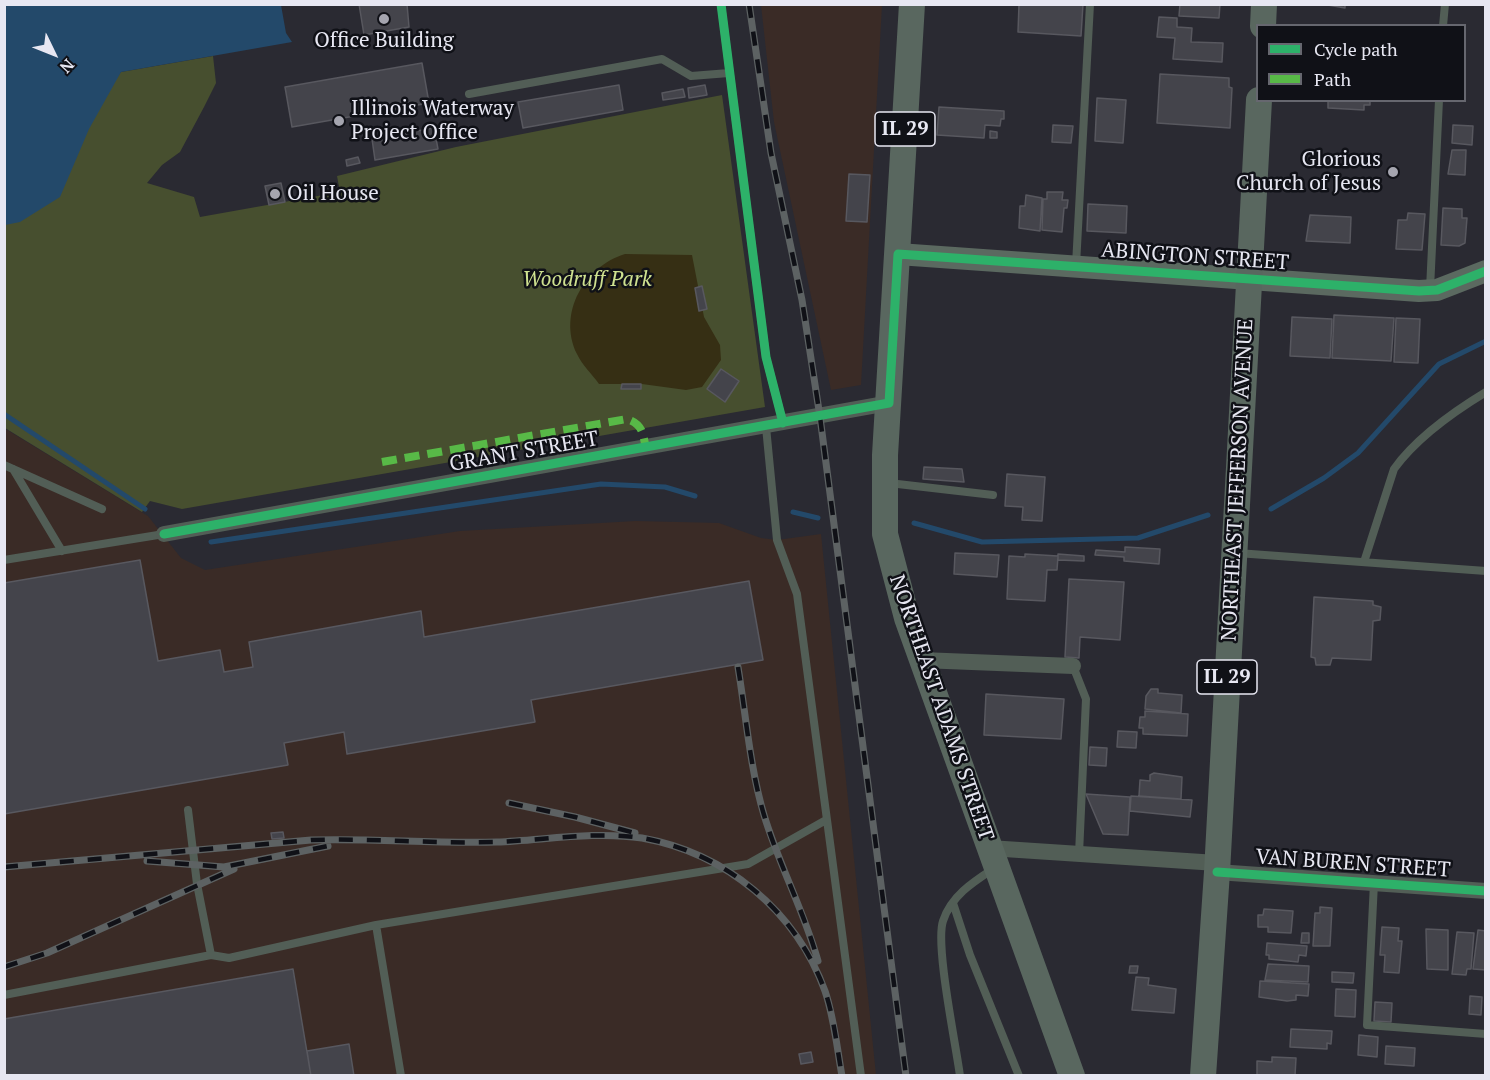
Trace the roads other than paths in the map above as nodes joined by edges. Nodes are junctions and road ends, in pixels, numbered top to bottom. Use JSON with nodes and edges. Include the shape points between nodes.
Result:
{"nodes":[{"id":1,"x":721,"y":4,"type":"edge"},
{"id":2,"x":912,"y":4,"type":"edge"},
{"id":3,"x":1090,"y":4,"type":"edge"},
{"id":4,"x":1264,"y":4,"type":"edge"},
{"id":5,"x":1445,"y":4,"type":"edge"},
{"id":6,"x":1263,"y":24,"type":"edge"},
{"id":7,"x":1443,"y":24,"type":"edge"},
{"id":8,"x":729,"y":73,"type":"junction"},
{"id":9,"x":469,"y":94,"type":"dead end"},
{"id":10,"x":1259,"y":102,"type":"edge"},
{"id":11,"x":1438,"y":102,"type":"edge"},
{"id":12,"x":898,"y":254,"type":"junction"},
{"id":13,"x":1076,"y":267,"type":"junction"},
{"id":14,"x":1485,"y":271,"type":"edge"},
{"id":15,"x":1248,"y":279,"type":"junction"},
{"id":16,"x":1430,"y":290,"type":"junction"},
{"id":17,"x":1485,"y":392,"type":"edge"},
{"id":18,"x":889,"y":403,"type":"junction"},
{"id":19,"x":783,"y":423,"type":"junction"},
{"id":20,"x":766,"y":427,"type":"junction"},
{"id":21,"x":9,"y":467,"type":"edge"},
{"id":22,"x":885,"y":483,"type":"junction"},
{"id":23,"x":993,"y":495,"type":"dead end"},
{"id":24,"x":102,"y":509,"type":"dead end"},
{"id":25,"x":164,"y":534,"type":"joint"},
{"id":26,"x":62,"y":551,"type":"junction"},
{"id":27,"x":1234,"y":553,"type":"junction"},
{"id":28,"x":4,"y":560,"type":"edge"},
{"id":29,"x":1364,"y":562,"type":"junction"},
{"id":30,"x":1485,"y":571,"type":"edge"},
{"id":31,"x":921,"y":660,"type":"junction"},
{"id":32,"x":1073,"y":666,"type":"joint"},
{"id":33,"x":188,"y":810,"type":"dead end"},
{"id":34,"x":826,"y":820,"type":"junction"},
{"id":35,"x":1079,"y":854,"type":"junction"},
{"id":36,"x":992,"y":858,"type":"junction"},
{"id":37,"x":1217,"y":868,"type":"junction"},
{"id":38,"x":1374,"y":883,"type":"junction"},
{"id":39,"x":1485,"y":891,"type":"edge"},
{"id":40,"x":953,"y":903,"type":"junction"},
{"id":41,"x":376,"y":925,"type":"junction"},
{"id":42,"x":211,"y":955,"type":"junction"},
{"id":43,"x":4,"y":995,"type":"edge"},
{"id":44,"x":1485,"y":1034,"type":"edge"},
{"id":45,"x":1070,"y":1070,"type":"edge"},
{"id":46,"x":401,"y":1076,"type":"edge"},
{"id":47,"x":861,"y":1076,"type":"edge"},
{"id":48,"x":960,"y":1076,"type":"edge"},
{"id":49,"x":1019,"y":1076,"type":"edge"},
{"id":50,"x":1203,"y":1076,"type":"edge"}],
"edges":[{"from":1,"to":8,"type":"lane"},
{"from":2,"to":12,"type":"main road","name":"NORTHEAST ADAMS STREET","number":"IL 29"},
{"from":3,"to":13,"type":"lane"},
{"from":4,"to":6,"type":"main road"},
{"from":5,"to":7,"type":"lane"},
{"from":8,"to":9,"type":"lane","via":[[690,76],[662,59]]},
{"from":8,"to":19,"type":"lane","via":[[766,357]]},
{"from":10,"to":15,"type":"main road","name":"NORTHEAST JEFFERSON AVENUE","number":"IL 29"},
{"from":11,"to":16,"type":"lane"},
{"from":12,"to":13,"type":"street","name":"ABINGTON STREET"},
{"from":12,"to":18,"type":"main road","name":"NORTHEAST ADAMS STREET","number":"IL 29"},
{"from":13,"to":15,"type":"street","name":"ABINGTON STREET"},
{"from":14,"to":16,"type":"street","name":"ABINGTON STREET"},
{"from":15,"to":16,"type":"street","name":"ABINGTON STREET"},
{"from":15,"to":27,"type":"main road","name":"NORTHEAST JEFFERSON AVENUE","number":"IL 29"},
{"from":17,"to":29,"type":"lane","via":[[1457,411],[1394,469]]},
{"from":18,"to":19,"type":"street","name":"GRANT STREET"},
{"from":18,"to":22,"type":"main road","name":"NORTHEAST ADAMS STREET","number":"IL 29"},
{"from":19,"to":20,"type":"street","name":"GRANT STREET"},
{"from":20,"to":25,"type":"street","name":"GRANT STREET"},
{"from":20,"to":34,"type":"lane","via":[[777,540],[797,594]]},
{"from":21,"to":24,"type":"lane"},
{"from":21,"to":26,"type":"lane"},
{"from":22,"to":23,"type":"lane"},
{"from":22,"to":31,"type":"main road","name":"NORTHEAST ADAMS STREET","number":"IL 29","via":[[885,534]]},
{"from":25,"to":26,"type":"lane"},
{"from":26,"to":28,"type":"lane"},
{"from":27,"to":29,"type":"lane"},
{"from":27,"to":37,"type":"main road","name":"NORTHEAST JEFFERSON AVENUE","number":"IL 29"},
{"from":29,"to":30,"type":"lane"},
{"from":31,"to":32,"type":"street"},
{"from":31,"to":36,"type":"main road","name":"NORTHEAST ADAMS STREET","number":"IL 29"},
{"from":32,"to":35,"type":"lane","via":[[1086,699]]},
{"from":33,"to":42,"type":"lane"},
{"from":34,"to":41,"type":"lane","via":[[748,864]]},
{"from":34,"to":47,"type":"lane"},
{"from":35,"to":36,"type":"street","name":"VAN BUREN STREET"},
{"from":35,"to":37,"type":"street","name":"VAN BUREN STREET"},
{"from":36,"to":40,"type":"lane"},
{"from":36,"to":45,"type":"main road","name":"NORTHEAST ADAMS STREET","number":"IL 29"},
{"from":37,"to":38,"type":"street","name":"VAN BUREN STREET"},
{"from":37,"to":50,"type":"main road","name":"NORTHEAST JEFFERSON AVENUE","number":"IL 29"},
{"from":38,"to":39,"type":"street","name":"VAN BUREN STREET"},
{"from":38,"to":44,"type":"lane","via":[[1367,1025]]},
{"from":40,"to":48,"type":"lane","via":[[943,922],[941,944]]},
{"from":40,"to":49,"type":"lane"},
{"from":41,"to":42,"type":"lane","via":[[229,958]]},
{"from":41,"to":46,"type":"lane"},
{"from":42,"to":43,"type":"lane"}]}
